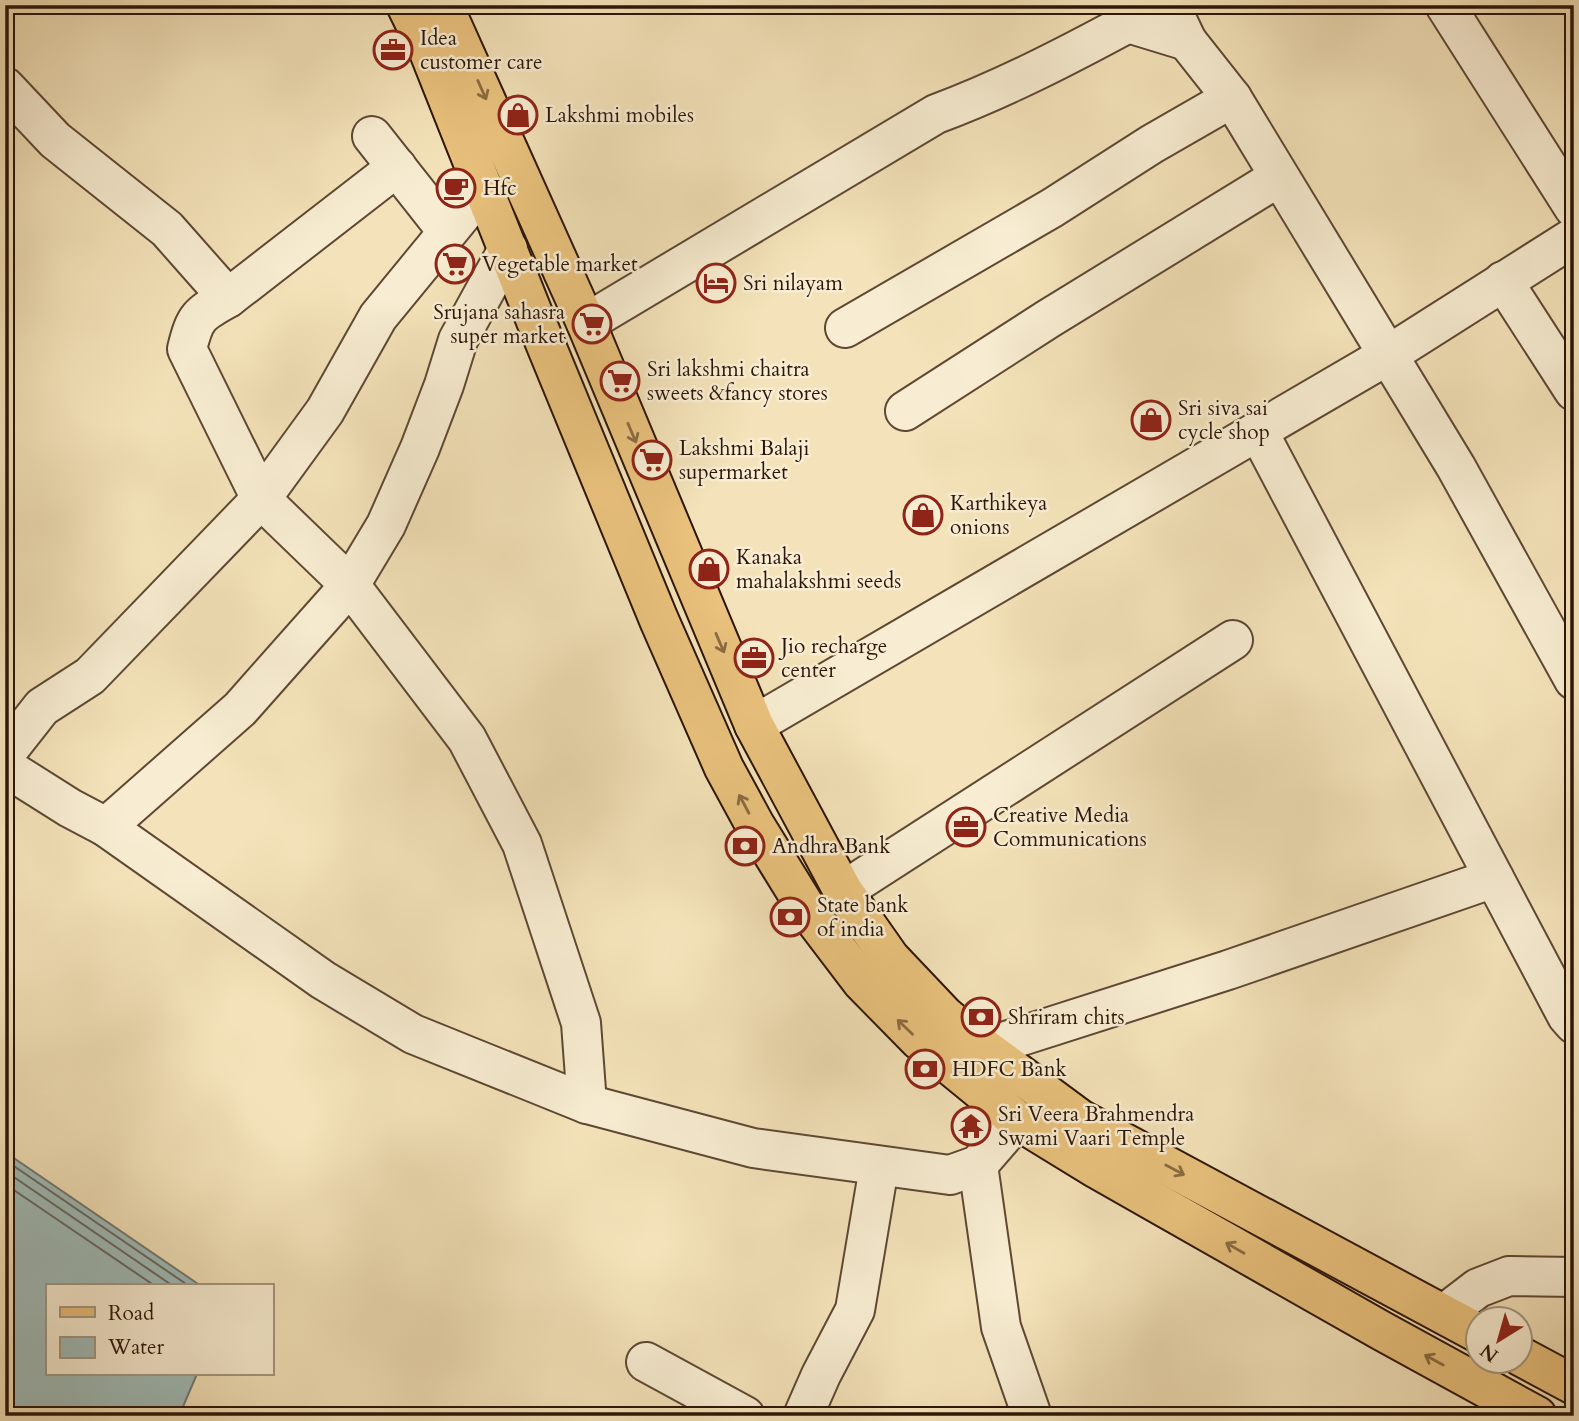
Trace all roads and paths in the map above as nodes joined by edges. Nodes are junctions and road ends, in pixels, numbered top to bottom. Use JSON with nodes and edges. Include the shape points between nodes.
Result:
{"nodes":[{"id":1,"x":406,"y":5,"type":"edge"},
{"id":2,"x":443,"y":5,"type":"edge"},
{"id":3,"x":1170,"y":5,"type":"edge"},
{"id":4,"x":1446,"y":5,"type":"edge"},
{"id":5,"x":1187,"y":41,"type":"junction"},
{"id":6,"x":5,"y":87,"type":"edge"},
{"id":7,"x":1233,"y":98,"type":"junction"},
{"id":8,"x":372,"y":136,"type":"dead end"},
{"id":9,"x":397,"y":167,"type":"junction"},
{"id":10,"x":1279,"y":177,"type":"junction"},
{"id":11,"x":484,"y":189,"type":"junction"},
{"id":12,"x":1574,"y":208,"type":"edge"},
{"id":13,"x":447,"y":232,"type":"junction"},
{"id":14,"x":1574,"y":237,"type":"edge"},
{"id":15,"x":508,"y":248,"type":"junction"},
{"id":16,"x":1503,"y":281,"type":"junction"},
{"id":17,"x":228,"y":298,"type":"junction"},
{"id":18,"x":586,"y":323,"type":"junction"},
{"id":19,"x":845,"y":328,"type":"dead end"},
{"id":20,"x":1388,"y":355,"type":"junction"},
{"id":21,"x":1574,"y":391,"type":"edge"},
{"id":22,"x":905,"y":411,"type":"dead end"},
{"id":23,"x":1258,"y":430,"type":"junction"},
{"id":24,"x":261,"y":499,"type":"junction"},
{"id":25,"x":350,"y":585,"type":"junction"},
{"id":26,"x":1233,"y":640,"type":"dead end"},
{"id":27,"x":1574,"y":680,"type":"edge"},
{"id":28,"x":754,"y":725,"type":"junction"},
{"id":29,"x":5,"y":754,"type":"edge"},
{"id":30,"x":5,"y":767,"type":"edge"},
{"id":31,"x":106,"y":827,"type":"junction"},
{"id":32,"x":1494,"y":878,"type":"junction"},
{"id":33,"x":843,"y":891,"type":"junction"},
{"id":34,"x":1574,"y":1024,"type":"edge"},
{"id":35,"x":984,"y":1048,"type":"junction"},
{"id":36,"x":587,"y":1104,"type":"junction"},
{"id":37,"x":1017,"y":1120,"type":"junction"},
{"id":38,"x":978,"y":1165,"type":"junction"},
{"id":39,"x":879,"y":1167,"type":"junction"},
{"id":40,"x":1574,"y":1277,"type":"edge"},
{"id":41,"x":1444,"y":1314,"type":"junction"},
{"id":42,"x":1464,"y":1325,"type":"edge"},
{"id":43,"x":646,"y":1362,"type":"dead end"},
{"id":44,"x":1534,"y":1364,"type":"edge"},
{"id":45,"x":1574,"y":1385,"type":"edge"},
{"id":46,"x":745,"y":1416,"type":"edge"},
{"id":47,"x":803,"y":1416,"type":"edge"},
{"id":48,"x":1032,"y":1416,"type":"edge"},
{"id":49,"x":1536,"y":1416,"type":"edge"}],
"edges":[{"from":1,"to":11,"type":"main road"},
{"from":2,"to":18,"type":"main road","one_way":true},
{"from":3,"to":5,"type":"street"},
{"from":4,"to":12,"type":"street"},
{"from":5,"to":7,"type":"street"},
{"from":5,"to":18,"type":"street","via":[[1128,23],[988,94],[936,114]]},
{"from":6,"to":17,"type":"street","via":[[55,140],[167,229]]},
{"from":7,"to":10,"type":"street"},
{"from":7,"to":19,"type":"street"},
{"from":8,"to":9,"type":"street"},
{"from":9,"to":13,"type":"street"},
{"from":9,"to":17,"type":"street"},
{"from":10,"to":20,"type":"street"},
{"from":10,"to":22,"type":"street"},
{"from":11,"to":13,"type":"street"},
{"from":11,"to":15,"type":"main road"},
{"from":13,"to":24,"type":"street","via":[[378,317],[325,411]]},
{"from":14,"to":16,"type":"street"},
{"from":15,"to":25,"type":"street","via":[[458,340],[420,448],[386,525]]},
{"from":37,"to":15,"type":"main road","one_way":true,"via":[[919,1040],[862,982],[808,911],[755,825],[724,768],[659,620]]},
{"from":16,"to":20,"type":"street"},
{"from":16,"to":21,"type":"street"},
{"from":17,"to":24,"type":"street","via":[[203,312],[192,326],[187,349]]},
{"from":18,"to":28,"type":"main road","one_way":true},
{"from":20,"to":23,"type":"street"},
{"from":20,"to":27,"type":"street"},
{"from":23,"to":28,"type":"street"},
{"from":23,"to":32,"type":"street"},
{"from":24,"to":25,"type":"street"},
{"from":24,"to":29,"type":"street","via":[[90,676],[42,707]]},
{"from":25,"to":31,"type":"street","via":[[240,709]]},
{"from":25,"to":36,"type":"street","via":[[467,739],[522,844],[581,1023]]},
{"from":26,"to":33,"type":"street"},
{"from":28,"to":33,"type":"main road"},
{"from":30,"to":31,"type":"street"},
{"from":31,"to":36,"type":"street","via":[[323,980],[413,1034]]},
{"from":32,"to":34,"type":"street"},
{"from":32,"to":35,"type":"street"},
{"from":33,"to":35,"type":"main road","via":[[890,958],[945,1016]]},
{"from":35,"to":41,"type":"main road","one_way":true,"via":[[1080,1119]]},
{"from":36,"to":39,"type":"street","via":[[753,1148]]},
{"from":37,"to":38,"type":"street"},
{"from":49,"to":37,"type":"main road","one_way":true},
{"from":38,"to":39,"type":"street","via":[[950,1175]]},
{"from":38,"to":48,"type":"street","via":[[1000,1326]]},
{"from":39,"to":47,"type":"street","via":[[855,1310]]},
{"from":40,"to":41,"type":"street","via":[[1509,1276],[1478,1288]]},
{"from":41,"to":42,"type":"main road"},
{"from":43,"to":46,"type":"street"},
{"from":44,"to":45,"type":"main road"}]}
